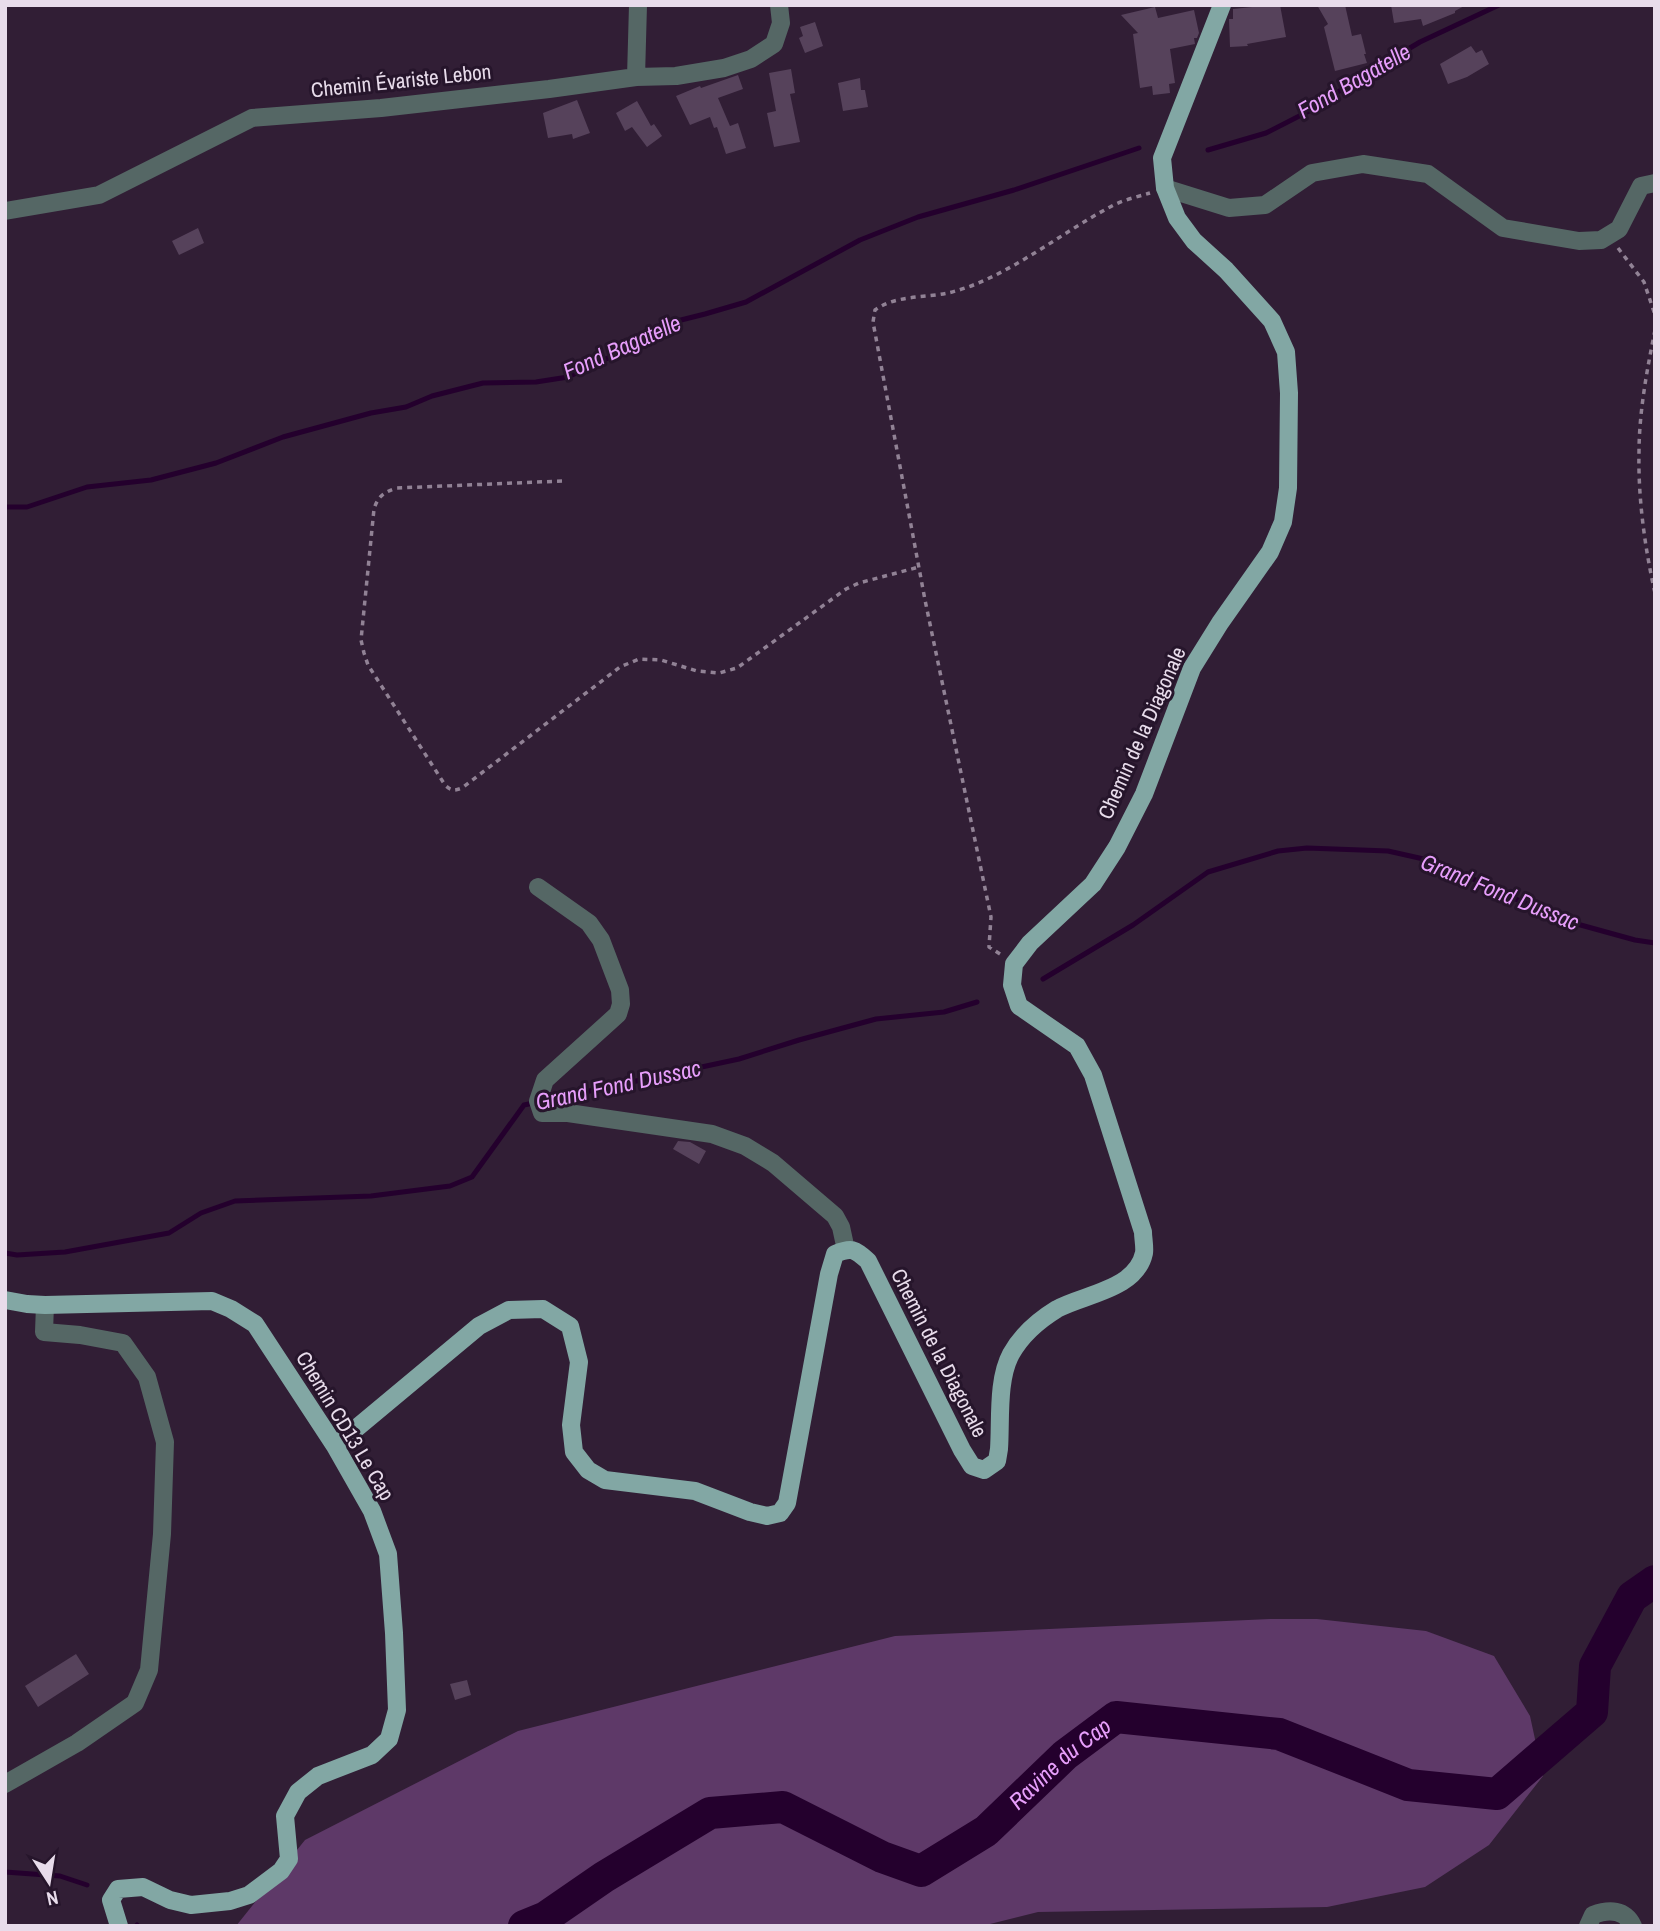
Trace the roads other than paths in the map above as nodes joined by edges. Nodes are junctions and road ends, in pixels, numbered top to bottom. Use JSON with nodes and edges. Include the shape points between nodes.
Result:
{"nodes":[{"id":1,"x":638,"y":5,"type":"edge"},
{"id":2,"x":779,"y":5,"type":"edge"},
{"id":3,"x":1222,"y":5,"type":"edge"},
{"id":4,"x":636,"y":77,"type":"junction"},
{"id":5,"x":1655,"y":183,"type":"edge"},
{"id":6,"x":1165,"y":188,"type":"junction"},
{"id":7,"x":5,"y":211,"type":"edge"},
{"id":8,"x":538,"y":887,"type":"dead end"},
{"id":9,"x":846,"y":1250,"type":"junction"},
{"id":10,"x":5,"y":1300,"type":"edge"},
{"id":11,"x":45,"y":1305,"type":"junction"},
{"id":12,"x":335,"y":1446,"type":"junction"},
{"id":13,"x":5,"y":1784,"type":"edge"},
{"id":14,"x":120,"y":1926,"type":"edge"},
{"id":15,"x":1588,"y":1926,"type":"edge"},
{"id":16,"x":1633,"y":1926,"type":"edge"}],
"edges":[{"from":1,"to":4,"type":"street"},
{"from":2,"to":4,"type":"street","name":"Chemin Évariste Lebon","via":[[781,23],[774,44],[751,59],[676,76]]},
{"from":3,"to":6,"type":"main road","name":"Chemin de la Diagonale","via":[[1162,158]]},
{"from":4,"to":7,"type":"street","name":"Chemin Évariste Lebon","via":[[381,108],[252,118],[99,195]]},
{"from":5,"to":6,"type":"street","via":[[1641,186],[1619,229],[1601,240],[1579,241],[1503,228],[1428,174],[1363,164],[1312,173],[1265,205],[1229,208]]},
{"from":6,"to":9,"type":"main road","name":"Chemin de la Diagonale","via":[[1188,234],[1272,321],[1286,352],[1289,461],[1283,522],[1192,668],[1144,794],[1117,847],[1093,884],[1014,964],[1012,985],[1019,1006],[1077,1046],[1093,1075],[1143,1232],[1144,1253],[1135,1272],[1116,1286],[1057,1309],[1026,1333],[1003,1374],[997,1461],[984,1469],[972,1466],[962,1450],[867,1261],[856,1250]]},
{"from":8,"to":9,"type":"street","via":[[589,923],[601,940],[621,1004],[618,1014],[545,1080],[538,1101],[542,1114],[568,1113],[712,1134],[745,1146],[773,1163],[835,1216]]},
{"from":9,"to":12,"type":"main road","via":[[835,1254],[829,1274],[787,1503],[779,1513],[759,1514],[695,1491],[605,1480],[588,1470],[575,1452],[571,1425],[579,1362],[570,1326],[543,1308],[509,1310],[479,1326]]},
{"from":10,"to":11,"type":"main road","name":"Chemin CD13 Le Cap"},
{"from":11,"to":12,"type":"main road","name":"Chemin CD13 Le Cap","via":[[212,1301],[231,1309],[255,1324]]},
{"from":11,"to":13,"type":"street","via":[[44,1332],[123,1343],[147,1377],[165,1442],[162,1534],[149,1670],[135,1703]]},
{"from":12,"to":14,"type":"main road","name":"Chemin CD13 Le Cap","via":[[372,1511],[388,1554],[397,1710],[389,1739],[372,1755],[318,1776],[298,1792],[285,1816],[289,1858],[266,1884],[230,1901],[191,1905],[143,1888],[118,1889],[111,1900]]},
{"from":15,"to":16,"type":"street","via":[[1593,1914],[1607,1910],[1623,1913]]}]}
